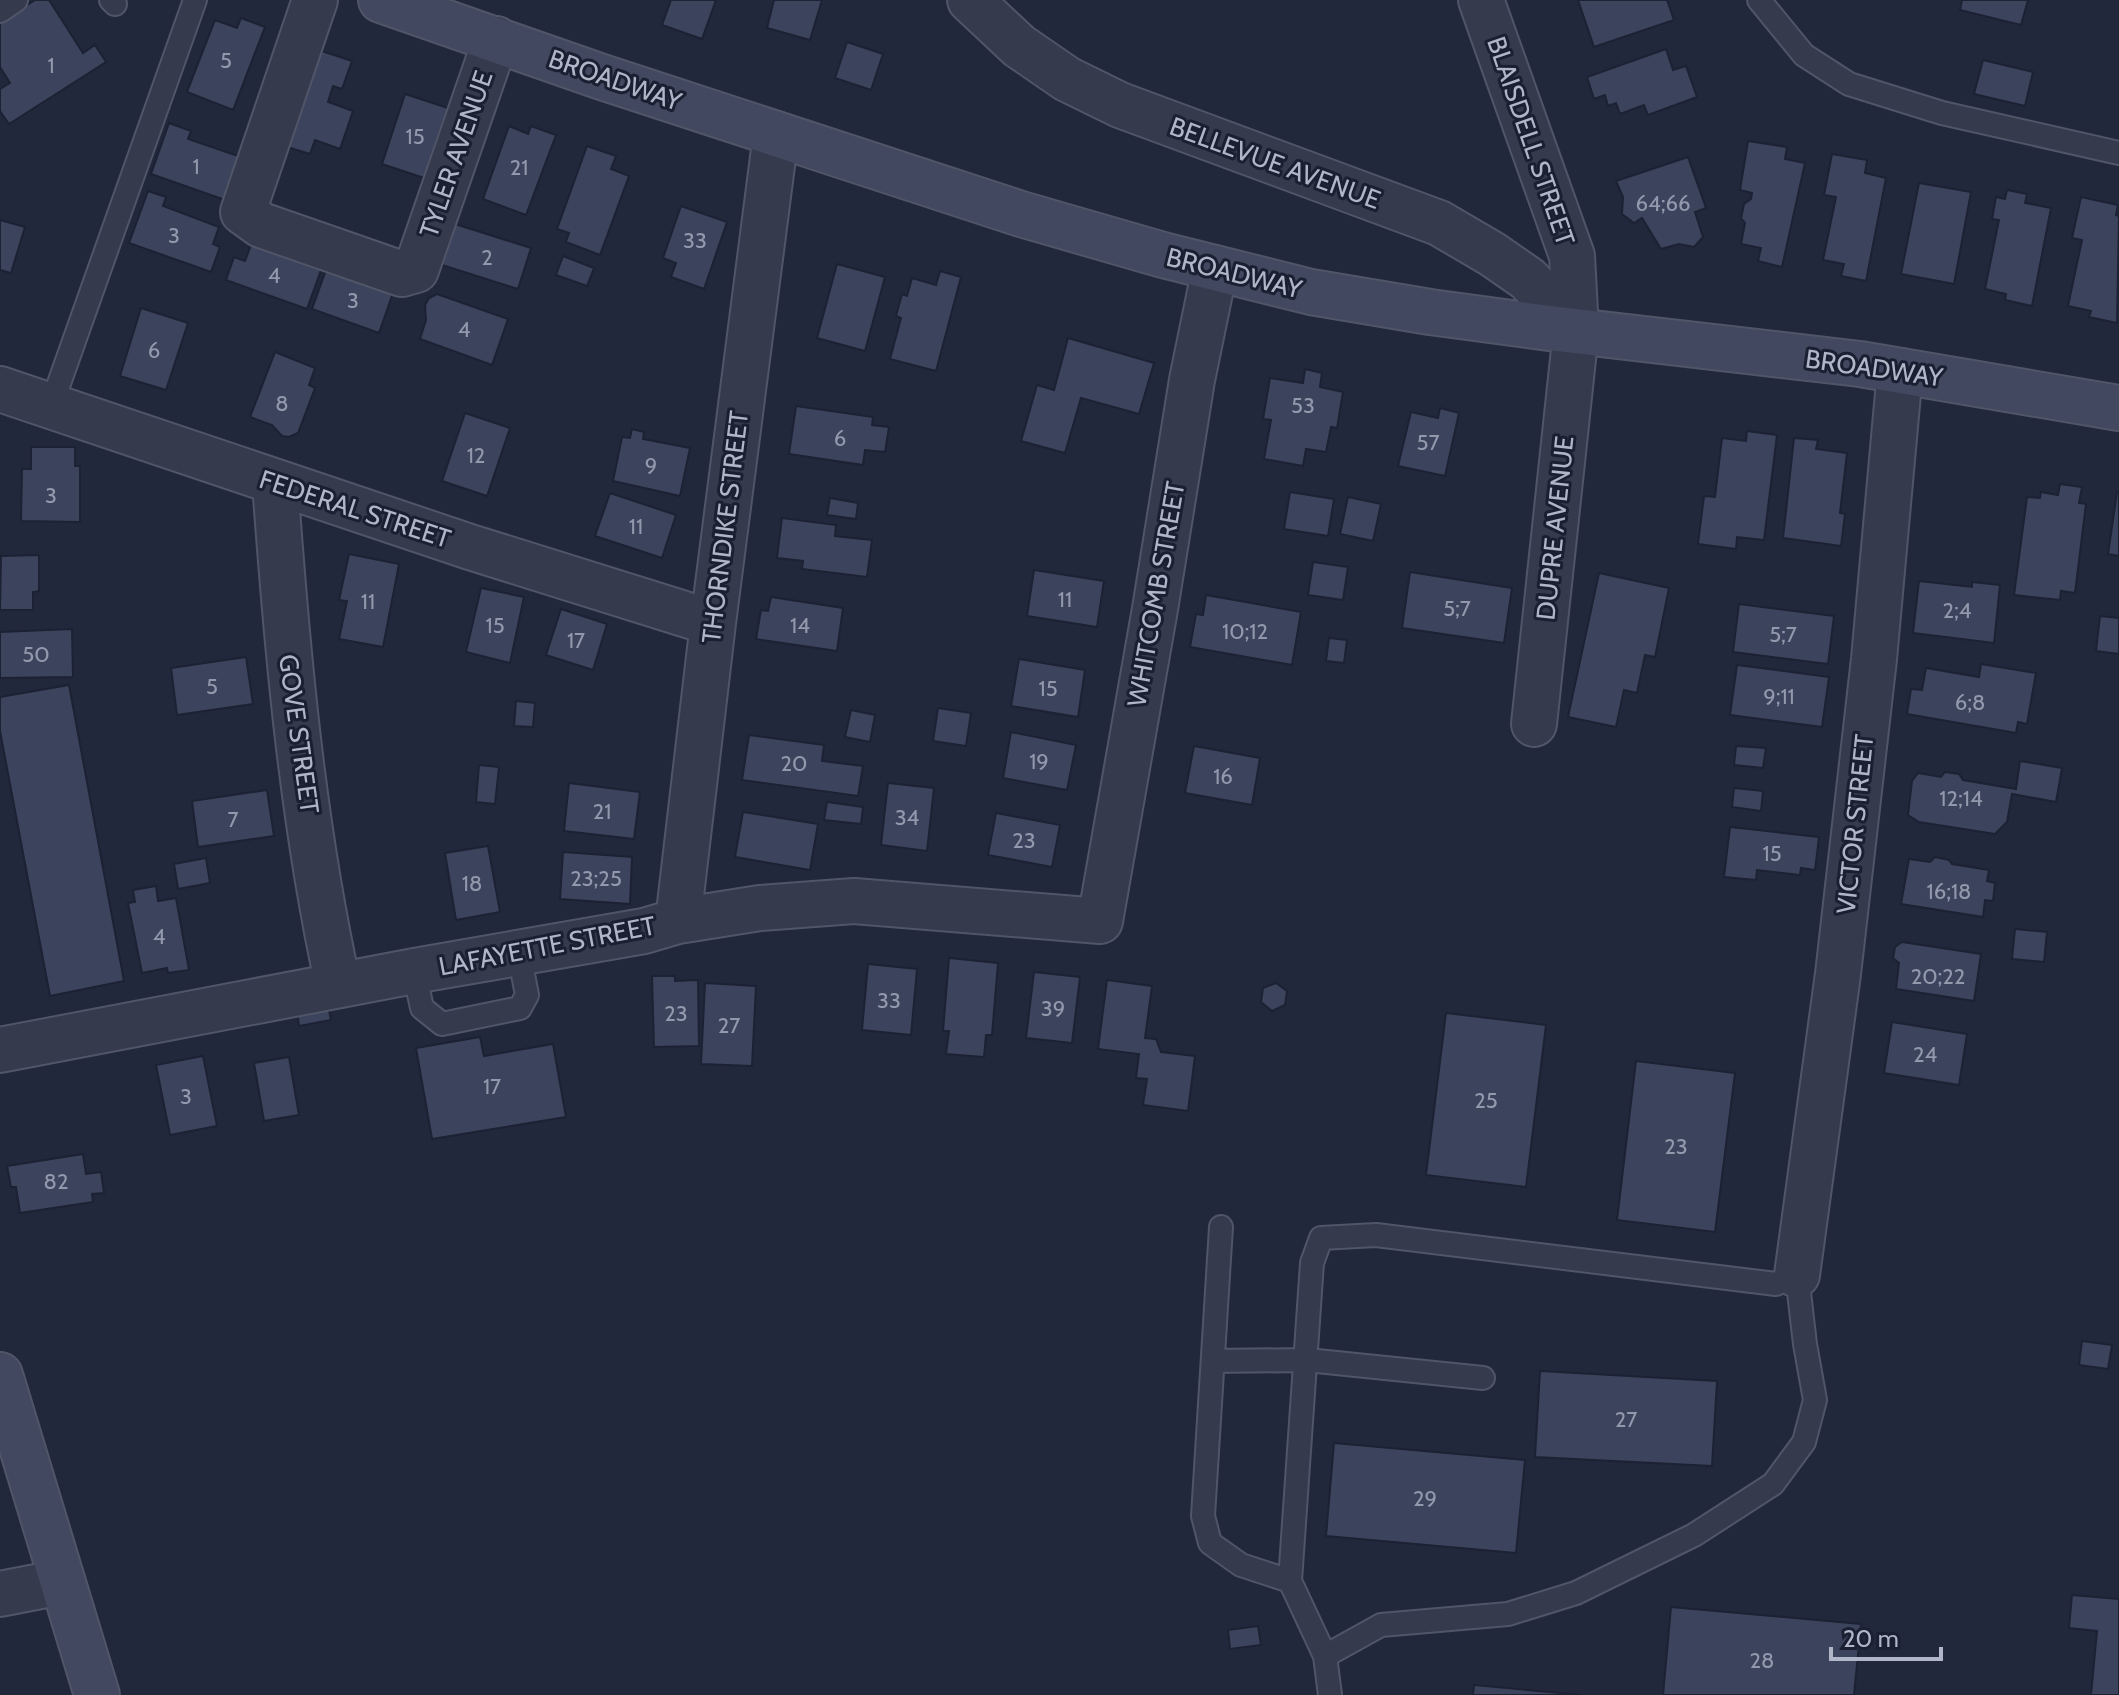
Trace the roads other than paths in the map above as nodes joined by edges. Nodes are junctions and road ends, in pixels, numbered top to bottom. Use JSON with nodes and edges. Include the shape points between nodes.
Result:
{"nodes":[{"id":1,"x":195,"y":0,"type":"edge"},
{"id":2,"x":315,"y":0,"type":"edge"},
{"id":3,"x":381,"y":0,"type":"edge"},
{"id":4,"x":970,"y":0,"type":"edge"},
{"id":5,"x":1481,"y":0,"type":"edge"},
{"id":6,"x":1759,"y":0,"type":"edge"},
{"id":7,"x":496,"y":39,"type":"junction"},
{"id":8,"x":776,"y":134,"type":"junction"},
{"id":9,"x":2119,"y":153,"type":"edge"},
{"id":10,"x":1215,"y":268,"type":"junction"},
{"id":11,"x":1576,"y":331,"type":"junction"},
{"id":12,"x":1900,"y":371,"type":"junction"},
{"id":13,"x":0,"y":389,"type":"edge"},
{"id":14,"x":51,"y":406,"type":"junction"},
{"id":15,"x":2119,"y":408,"type":"edge"},
{"id":16,"x":275,"y":482,"type":"junction"},
{"id":17,"x":713,"y":623,"type":"junction"},
{"id":18,"x":1534,"y":724,"type":"dead end"},
{"id":19,"x":678,"y":921,"type":"junction"},
{"id":20,"x":1100,"y":921,"type":"joint"},
{"id":21,"x":338,"y":985,"type":"junction"},
{"id":22,"x":1,"y":1043,"type":"edge"},
{"id":23,"x":1221,"y":1227,"type":"dead end"},
{"id":24,"x":1797,"y":1275,"type":"junction"},
{"id":25,"x":1307,"y":1360,"type":"junction"},
{"id":26,"x":1213,"y":1361,"type":"junction"},
{"id":27,"x":0,"y":1375,"type":"edge"},
{"id":28,"x":1483,"y":1378,"type":"dead end"},
{"id":29,"x":1290,"y":1581,"type":"junction"},
{"id":30,"x":62,"y":1582,"type":"junction"},
{"id":31,"x":0,"y":1594,"type":"edge"},
{"id":32,"x":1325,"y":1656,"type":"junction"},
{"id":33,"x":97,"y":1695,"type":"edge"},
{"id":34,"x":1330,"y":1695,"type":"edge"}],
"edges":[{"from":1,"to":14,"type":"lane"},
{"from":2,"to":7,"type":"street","name":"TYLER AVENUE","via":[[243,212],[261,225],[402,274],[416,270]]},
{"from":3,"to":7,"type":"main road","name":"BROADWAY"},
{"from":4,"to":11,"type":"street","name":"BELLEVUE AVENUE","via":[[1019,46],[1067,79],[1120,105],[1439,223],[1528,279]]},
{"from":5,"to":11,"type":"street","name":"BLAISDELL STREET","via":[[1572,256]]},
{"from":6,"to":9,"type":"lane","via":[[1804,55],[1849,84],[1942,113]]},
{"from":7,"to":8,"type":"main road","name":"BROADWAY"},
{"from":8,"to":10,"type":"main road","name":"BROADWAY","via":[[1021,214]]},
{"from":8,"to":17,"type":"street","name":"THORNDIKE STREET"},
{"from":10,"to":11,"type":"main road","name":"BROADWAY","via":[[1311,292]]},
{"from":10,"to":20,"type":"street","name":"WHITCOMB STREET"},
{"from":11,"to":12,"type":"main road","name":"BROADWAY"},
{"from":11,"to":18,"type":"street","name":"DUPRE AVENUE"},
{"from":12,"to":15,"type":"main road","name":"BROADWAY"},
{"from":12,"to":24,"type":"street","name":"VICTOR STREET","via":[[1844,927]]},
{"from":13,"to":14,"type":"street","name":"FEDERAL STREET"},
{"from":14,"to":16,"type":"street","name":"FEDERAL STREET"},
{"from":16,"to":17,"type":"street","name":"FEDERAL STREET"},
{"from":16,"to":21,"type":"street","name":"GOVE STREET","via":[[288,659]]},
{"from":17,"to":19,"type":"street","name":"THORNDIKE STREET"},
{"from":19,"to":20,"type":"street","name":"LAFAYETTE STREET","via":[[854,901]]},
{"from":19,"to":21,"type":"street","name":"LAFAYETTE STREET"},
{"from":21,"to":22,"type":"street","name":"LAFAYETTE STREET"},
{"from":23,"to":26,"type":"lane"},
{"from":24,"to":25,"type":"lane","via":[[1776,1284],[1376,1235],[1321,1238],[1312,1263]]},
{"from":24,"to":32,"type":"lane","via":[[1815,1400],[1804,1442],[1773,1484],[1694,1535],[1576,1593],[1508,1614],[1381,1625]]},
{"from":25,"to":26,"type":"lane"},
{"from":25,"to":28,"type":"lane"},
{"from":25,"to":29,"type":"lane"},
{"from":26,"to":29,"type":"lane","via":[[1203,1516],[1210,1543],[1241,1565]]},
{"from":27,"to":30,"type":"main road"},
{"from":29,"to":32,"type":"lane"},
{"from":30,"to":31,"type":"street"},
{"from":30,"to":33,"type":"main road"},
{"from":32,"to":34,"type":"lane"}]}
